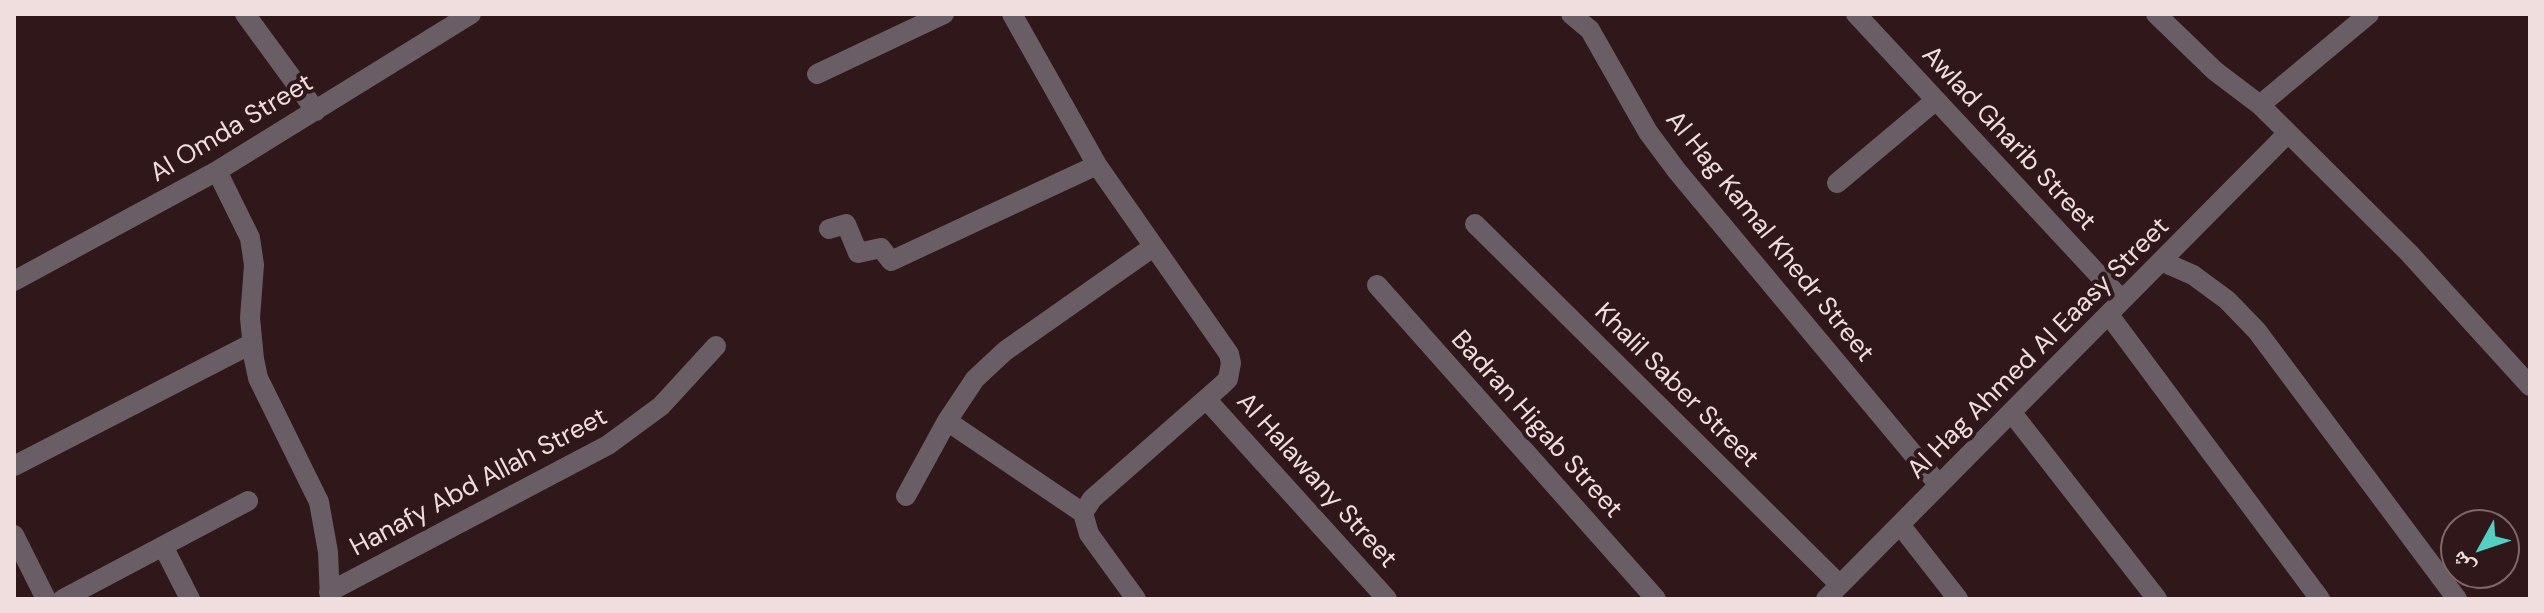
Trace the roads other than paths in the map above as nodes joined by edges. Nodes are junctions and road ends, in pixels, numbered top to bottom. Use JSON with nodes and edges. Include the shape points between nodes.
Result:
{"nodes":[{"id":1,"x":245,"y":14,"type":"edge"},
{"id":2,"x":471,"y":14,"type":"edge"},
{"id":3,"x":944,"y":14,"type":"edge"},
{"id":4,"x":1012,"y":14,"type":"edge"},
{"id":5,"x":1571,"y":14,"type":"edge"},
{"id":6,"x":1856,"y":14,"type":"edge"},
{"id":7,"x":2156,"y":14,"type":"edge"},
{"id":8,"x":2369,"y":14,"type":"edge"},
{"id":9,"x":817,"y":74,"type":"dead end"},
{"id":10,"x":1936,"y":100,"type":"junction"},
{"id":11,"x":2260,"y":105,"type":"junction"},
{"id":12,"x":316,"y":111,"type":"junction"},
{"id":13,"x":2287,"y":134,"type":"junction"},
{"id":14,"x":1097,"y":165,"type":"junction"},
{"id":15,"x":217,"y":171,"type":"junction"},
{"id":16,"x":1837,"y":183,"type":"dead end"},
{"id":17,"x":1475,"y":224,"type":"dead end"},
{"id":18,"x":829,"y":229,"type":"dead end"},
{"id":19,"x":1153,"y":247,"type":"junction"},
{"id":20,"x":2161,"y":261,"type":"junction"},
{"id":21,"x":14,"y":281,"type":"edge"},
{"id":22,"x":1377,"y":285,"type":"dead end"},
{"id":23,"x":2116,"y":308,"type":"junction"},
{"id":24,"x":251,"y":344,"type":"junction"},
{"id":25,"x":716,"y":346,"type":"dead end"},
{"id":26,"x":2530,"y":386,"type":"edge"},
{"id":27,"x":1206,"y":399,"type":"junction"},
{"id":28,"x":2012,"y":413,"type":"junction"},
{"id":29,"x":947,"y":421,"type":"junction"},
{"id":30,"x":14,"y":466,"type":"edge"},
{"id":31,"x":1939,"y":485,"type":"junction"},
{"id":32,"x":906,"y":496,"type":"dead end"},
{"id":33,"x":248,"y":501,"type":"dead end"},
{"id":34,"x":1083,"y":513,"type":"junction"},
{"id":35,"x":1901,"y":526,"type":"junction"},
{"id":36,"x":14,"y":535,"type":"edge"},
{"id":37,"x":163,"y":546,"type":"junction"},
{"id":38,"x":1833,"y":592,"type":"edge"},
{"id":39,"x":329,"y":596,"type":"edge"},
{"id":40,"x":46,"y":599,"type":"edge"},
{"id":41,"x":63,"y":599,"type":"edge"},
{"id":42,"x":190,"y":599,"type":"edge"},
{"id":43,"x":1136,"y":599,"type":"edge"},
{"id":44,"x":1387,"y":599,"type":"edge"},
{"id":45,"x":1656,"y":599,"type":"edge"},
{"id":46,"x":1958,"y":599,"type":"edge"},
{"id":47,"x":2157,"y":599,"type":"edge"},
{"id":48,"x":2320,"y":599,"type":"edge"},
{"id":49,"x":2457,"y":599,"type":"edge"}],
"edges":[{"from":1,"to":12,"type":"street"},
{"from":2,"to":12,"type":"street","name":"Al Omda Street"},
{"from":3,"to":9,"type":"street"},
{"from":4,"to":14,"type":"street"},
{"from":5,"to":31,"type":"street","name":"Al Hag Kamal Khedr Street","via":[[1590,30],[1648,132],[1677,171]]},
{"from":6,"to":10,"type":"street","name":"Awlad Gharib Street"},
{"from":7,"to":11,"type":"street","via":[[2215,71]]},
{"from":8,"to":11,"type":"street"},
{"from":10,"to":16,"type":"street"},
{"from":10,"to":23,"type":"street","name":"Awlad Gharib Street"},
{"from":11,"to":13,"type":"street"},
{"from":12,"to":15,"type":"street","name":"Al Omda Street"},
{"from":13,"to":20,"type":"street","name":"Al Hag Ahmed Al Eaasy Street"},
{"from":13,"to":26,"type":"street","via":[[2409,253]]},
{"from":14,"to":18,"type":"street","via":[[891,261],[881,248],[858,253],[846,224]]},
{"from":14,"to":19,"type":"street"},
{"from":15,"to":21,"type":"street","name":"Al Omda Street"},
{"from":15,"to":24,"type":"street","via":[[253,251]]},
{"from":17,"to":38,"type":"street","name":"Khalil Saber Street"},
{"from":19,"to":27,"type":"street","via":[[1229,354],[1228,379]]},
{"from":19,"to":29,"type":"street","via":[[1005,351],[975,379]]},
{"from":20,"to":23,"type":"street","name":"Al Hag Ahmed Al Eaasy Street"},
{"from":20,"to":49,"type":"street","via":[[2205,283],[2257,331]]},
{"from":22,"to":45,"type":"street","name":"Badran Higab Street"},
{"from":23,"to":28,"type":"street","name":"Al Hag Ahmed Al Eaasy Street"},
{"from":23,"to":48,"type":"street","name":"Awlad Gharib Street"},
{"from":24,"to":30,"type":"street"},
{"from":24,"to":39,"type":"street","via":[[258,378],[319,502]]},
{"from":25,"to":39,"type":"street","name":"Hanafy Abd Allah Street","via":[[661,406],[608,445]]},
{"from":27,"to":34,"type":"street","via":[[1092,499]]},
{"from":27,"to":44,"type":"street","name":"Al Halawany Street"},
{"from":28,"to":31,"type":"street","name":"Al Hag Ahmed Al Eaasy Street"},
{"from":28,"to":47,"type":"street"},
{"from":29,"to":32,"type":"street"},
{"from":29,"to":34,"type":"street"},
{"from":31,"to":35,"type":"street","name":"Al Hag Ahmed Al Eaasy Street"},
{"from":33,"to":37,"type":"street"},
{"from":34,"to":43,"type":"street","via":[[1089,534]]},
{"from":35,"to":38,"type":"street","name":"Al Hag Ahmed Al Eaasy Street"},
{"from":35,"to":46,"type":"street"},
{"from":36,"to":40,"type":"street"},
{"from":37,"to":41,"type":"street"},
{"from":37,"to":42,"type":"street"}]}
